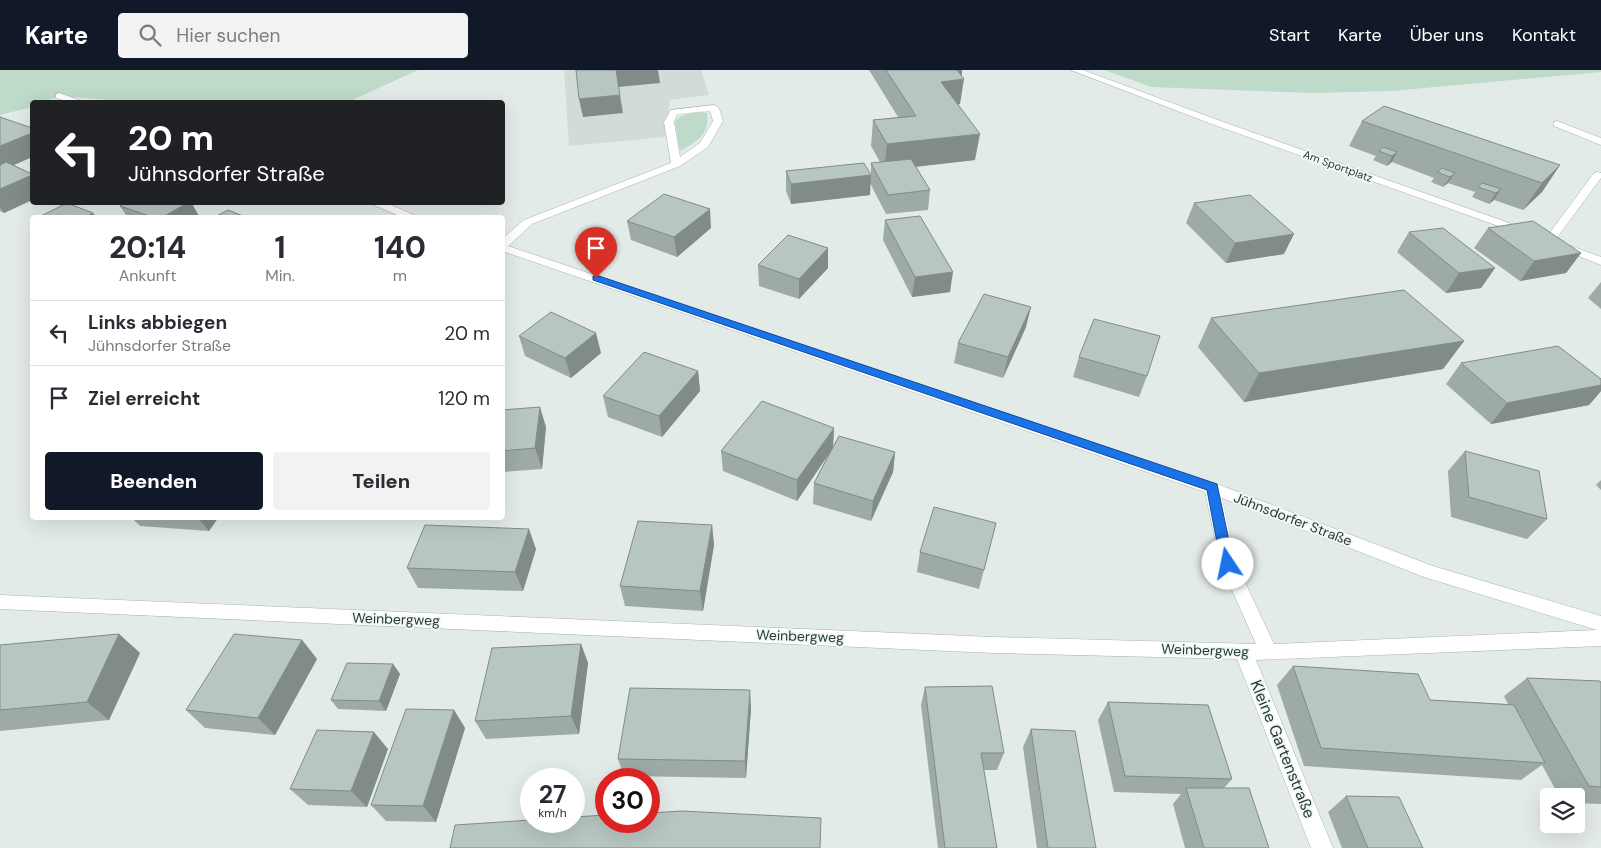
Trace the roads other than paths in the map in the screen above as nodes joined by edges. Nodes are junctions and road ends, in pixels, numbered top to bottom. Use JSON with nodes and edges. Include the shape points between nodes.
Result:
{"nodes":[{"id":1,"x":1075,"y":70,"type":"edge"},
{"id":2,"x":59,"y":96,"type":"dead end"},
{"id":3,"x":70,"y":100,"type":"edge"},
{"id":4,"x":1557,"y":124,"type":"dead end"},
{"id":5,"x":1601,"y":142,"type":"edge"},
{"id":6,"x":676,"y":164,"type":"junction"},
{"id":7,"x":1598,"y":175,"type":"dead end"},
{"id":8,"x":380,"y":205,"type":"edge"},
{"id":9,"x":408,"y":215,"type":"edge"},
{"id":10,"x":1549,"y":241,"type":"junction"},
{"id":11,"x":505,"y":243,"type":"edge"},
{"id":12,"x":505,"y":247,"type":"edge"},
{"id":13,"x":1601,"y":261,"type":"edge"},
{"id":14,"x":1212,"y":488,"type":"junction"},
{"id":15,"x":0,"y":602,"type":"edge"},
{"id":16,"x":1601,"y":624,"type":"edge"},
{"id":17,"x":1601,"y":638,"type":"edge"},
{"id":18,"x":1244,"y":651,"type":"junction"},
{"id":19,"x":1269,"y":652,"type":"junction"},
{"id":20,"x":1322,"y":848,"type":"edge"}],
"edges":[{"from":1,"to":10,"type":"street","name":"Am Sportplatz"},
{"from":2,"to":3,"type":"street"},
{"from":4,"to":5,"type":"street"},
{"from":6,"to":6,"type":"street","via":[[704,145],[718,120],[714,108],[674,112],[669,122]]},
{"from":6,"to":11,"type":"street","via":[[528,222]]},
{"from":7,"to":10,"type":"street"},
{"from":8,"to":9,"type":"street"},
{"from":10,"to":13,"type":"street","name":"Am Sportplatz"},
{"from":12,"to":14,"type":"street","name":"Jühnsdorfer Straße"},
{"from":14,"to":16,"type":"street","name":"Jühnsdorfer Straße","via":[[1430,572]]},
{"from":14,"to":19,"type":"street","via":[[1228,564]]},
{"from":15,"to":18,"type":"street","name":"Weinbergweg","via":[[983,644]]},
{"from":17,"to":19,"type":"street","name":"Weinbergweg"},
{"from":18,"to":19,"type":"street","name":"Weinbergweg"},
{"from":18,"to":20,"type":"street","name":"Kleine Gartenstraße"}]}
